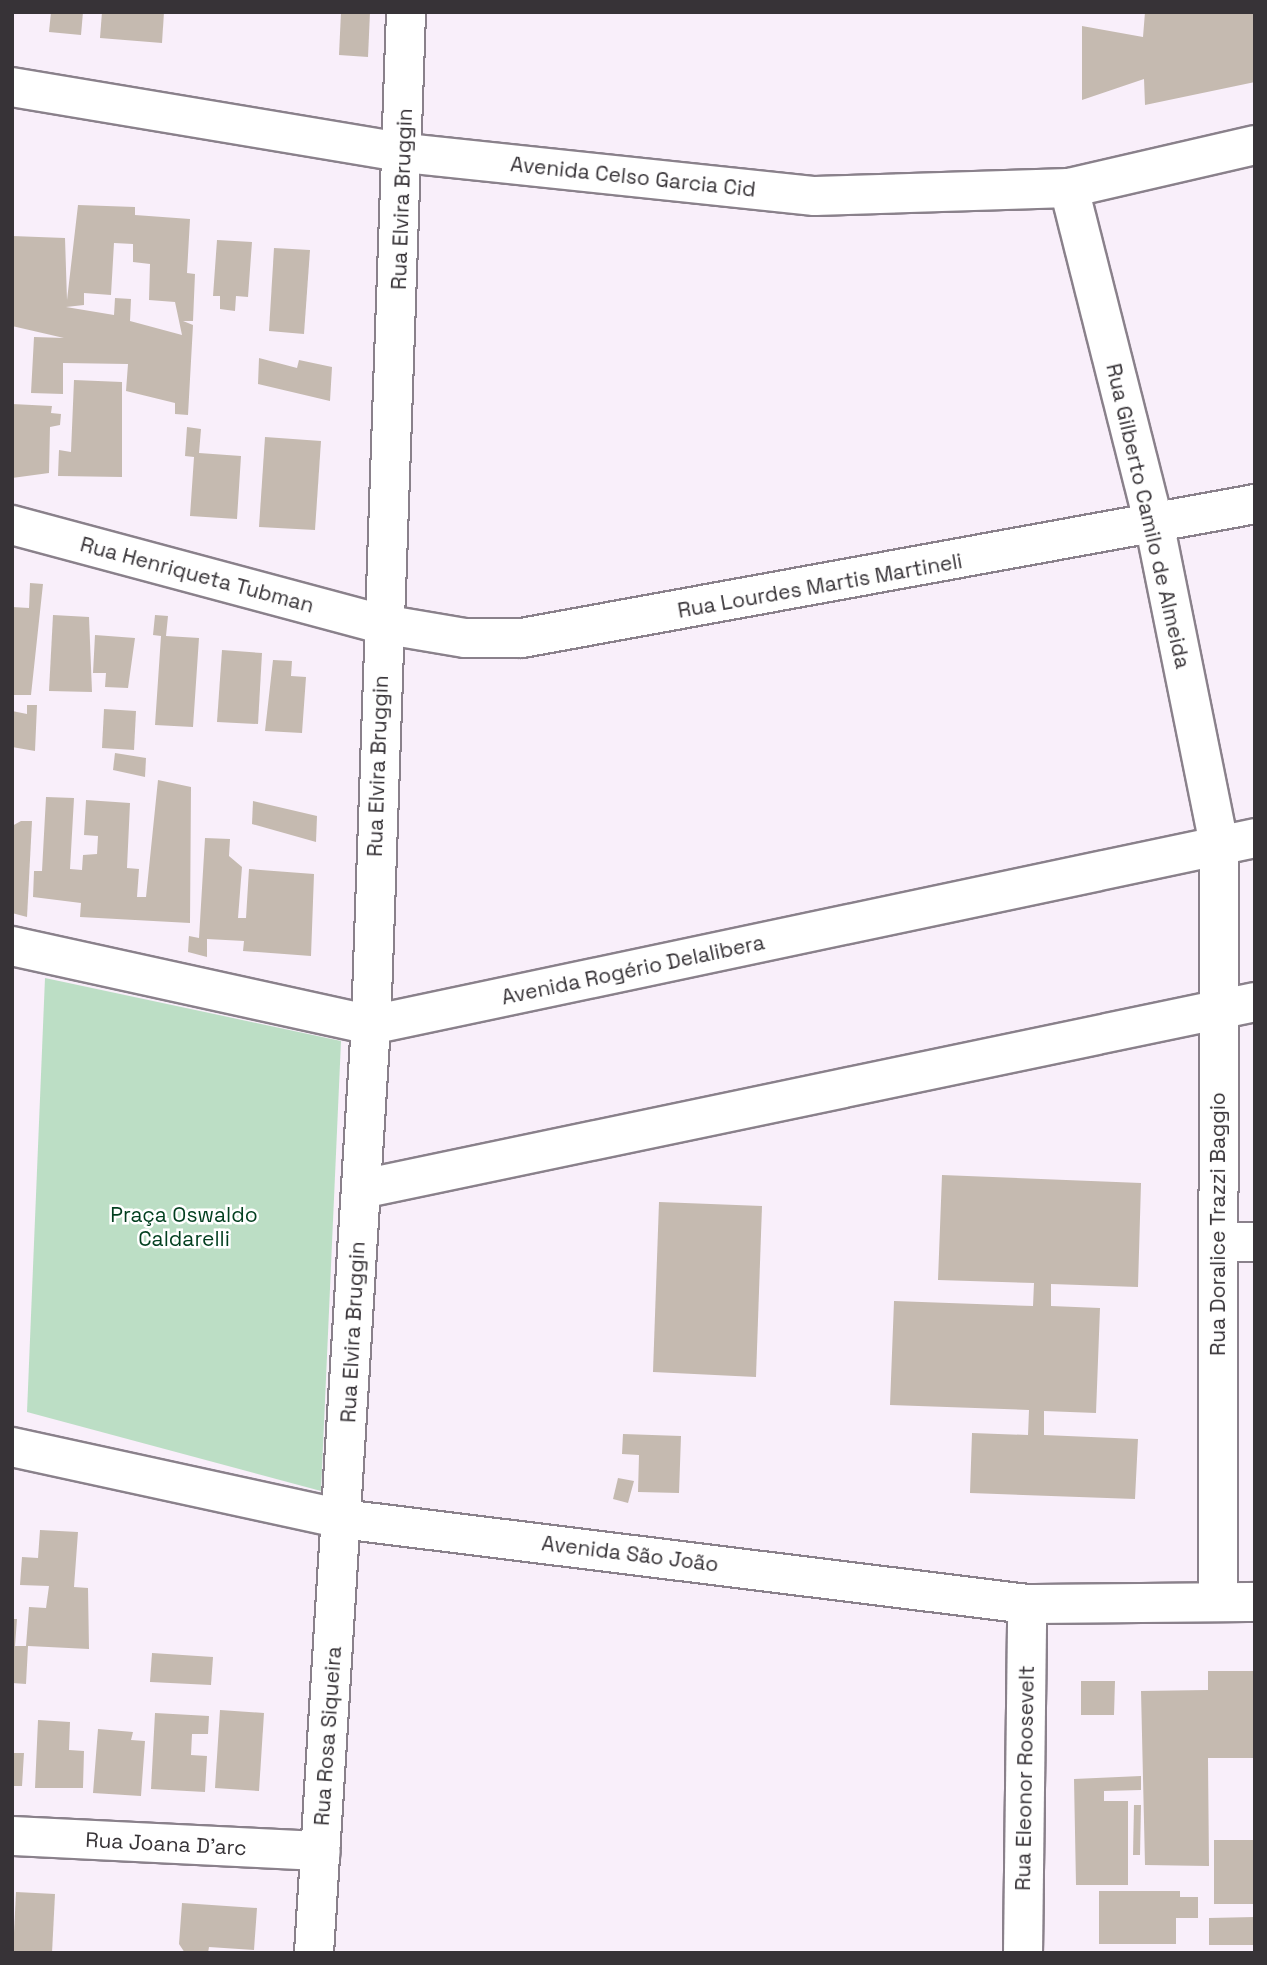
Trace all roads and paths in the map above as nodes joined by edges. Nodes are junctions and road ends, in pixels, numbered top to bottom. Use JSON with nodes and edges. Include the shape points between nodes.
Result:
{"nodes":[{"id":1,"x":406,"y":12,"type":"edge"},
{"id":2,"x":12,"y":87,"type":"edge"},
{"id":3,"x":1255,"y":145,"type":"edge"},
{"id":4,"x":405,"y":153,"type":"junction"},
{"id":5,"x":1069,"y":188,"type":"junction"},
{"id":6,"x":1255,"y":504,"type":"edge"},
{"id":7,"x":12,"y":525,"type":"edge"},
{"id":8,"x":1155,"y":527,"type":"junction"},
{"id":9,"x":382,"y":624,"type":"junction"},
{"id":10,"x":1237,"y":842,"type":"edge"},
{"id":11,"x":12,"y":946,"type":"edge"},
{"id":12,"x":1255,"y":1002,"type":"edge"},
{"id":13,"x":1218,"y":1010,"type":"junction"},
{"id":14,"x":371,"y":1026,"type":"junction"},
{"id":15,"x":362,"y":1189,"type":"junction"},
{"id":16,"x":1236,"y":1242,"type":"edge"},
{"id":17,"x":12,"y":1447,"type":"edge"},
{"id":18,"x":342,"y":1519,"type":"junction"},
{"id":19,"x":1236,"y":1602,"type":"edge"},
{"id":20,"x":1027,"y":1604,"type":"junction"},
{"id":21,"x":12,"y":1836,"type":"edge"},
{"id":22,"x":321,"y":1851,"type":"junction"},
{"id":23,"x":314,"y":1953,"type":"edge"},
{"id":24,"x":1023,"y":1953,"type":"edge"}],
"edges":[{"from":1,"to":4,"type":"street","name":"Rua Elvira Bruggin"},
{"from":2,"to":4,"type":"street","name":"Avenida Celso Garcia Cid"},
{"from":3,"to":5,"type":"street","name":"Avenida Celso Garcia Cid"},
{"from":4,"to":5,"type":"street","name":"Avenida Celso Garcia Cid","via":[[815,196]]},
{"from":4,"to":9,"type":"street","name":"Rua Elvira Bruggin"},
{"from":5,"to":8,"type":"street","name":"Rua Gilberto Camilo de Almeida"},
{"from":6,"to":8,"type":"street","name":"Rua Lourdes Martis Martineli"},
{"from":7,"to":9,"type":"street","name":"Rua Henriqueta Tubman"},
{"from":8,"to":9,"type":"street","name":"Rua Lourdes Martis Martineli","via":[[522,638],[465,638]]},
{"from":8,"to":10,"type":"street","name":"Rua Gilberto Camilo de Almeida"},
{"from":9,"to":14,"type":"street","name":"Rua Elvira Bruggin"},
{"from":10,"to":13,"type":"street","name":"Rua Doralice Trazzi Baggio"},
{"from":10,"to":14,"type":"street","name":"Avenida Rogério Delalibera"},
{"from":11,"to":14,"type":"street","name":"Avenida Rogério Delalibera"},
{"from":12,"to":13,"type":"street"},
{"from":13,"to":15,"type":"street"},
{"from":13,"to":16,"type":"street","name":"Rua Doralice Trazzi Baggio"},
{"from":14,"to":15,"type":"street","name":"Rua Elvira Bruggin"},
{"from":15,"to":18,"type":"street","name":"Rua Elvira Bruggin"},
{"from":16,"to":19,"type":"street","name":"Rua Doralice Trazzi Baggio"},
{"from":17,"to":18,"type":"street","name":"Avenida São João"},
{"from":18,"to":20,"type":"street","name":"Avenida São João"},
{"from":18,"to":22,"type":"street","name":"Rua Rosa Siqueira"},
{"from":19,"to":20,"type":"street","name":"Avenida São João"},
{"from":20,"to":24,"type":"street","name":"Rua Eleonor Roosevelt"},
{"from":21,"to":22,"type":"street","name":"Rua Joana D'arc"},
{"from":22,"to":23,"type":"street","name":"Rua Rosa Siqueira"}]}
